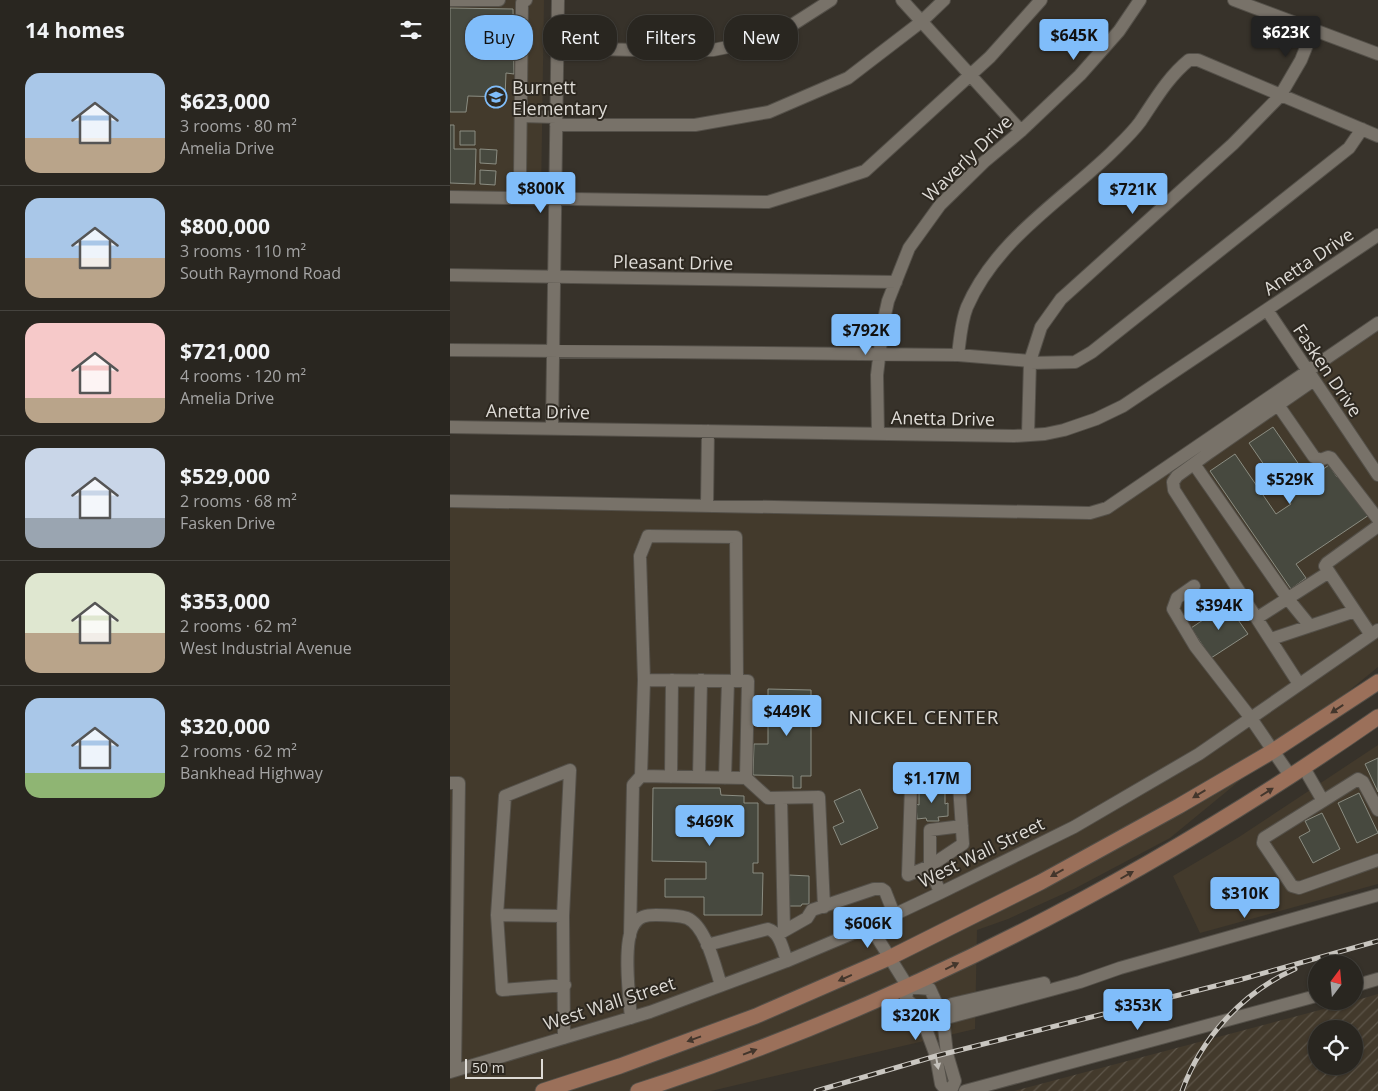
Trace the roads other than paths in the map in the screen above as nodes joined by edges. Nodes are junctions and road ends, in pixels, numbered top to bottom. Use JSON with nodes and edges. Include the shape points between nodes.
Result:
{"nodes":[{"id":1,"x":450,"y":0,"type":"edge"},
{"id":2,"x":499,"y":0,"type":"edge"},
{"id":3,"x":526,"y":0,"type":"edge"},
{"id":4,"x":558,"y":0,"type":"edge"},
{"id":5,"x":831,"y":0,"type":"edge"},
{"id":6,"x":902,"y":0,"type":"edge"},
{"id":7,"x":944,"y":0,"type":"edge"},
{"id":8,"x":1041,"y":0,"type":"edge"},
{"id":9,"x":1140,"y":0,"type":"edge"},
{"id":10,"x":1234,"y":0,"type":"edge"},
{"id":11,"x":558,"y":15,"type":"edge"},
{"id":12,"x":921,"y":22,"type":"junction"},
{"id":13,"x":1313,"y":30,"type":"junction"},
{"id":14,"x":617,"y":50,"type":"edge"},
{"id":15,"x":1378,"y":54,"type":"edge"},
{"id":16,"x":557,"y":60,"type":"edge"},
{"id":17,"x":970,"y":75,"type":"junction"},
{"id":18,"x":1280,"y":96,"type":"junction"},
{"id":19,"x":521,"y":116,"type":"junction"},
{"id":20,"x":556,"y":121,"type":"junction"},
{"id":21,"x":1362,"y":129,"type":"junction"},
{"id":22,"x":1021,"y":131,"type":"junction"},
{"id":23,"x":1378,"y":136,"type":"edge"},
{"id":24,"x":555,"y":193,"type":"junction"},
{"id":25,"x":450,"y":197,"type":"edge"},
{"id":26,"x":1378,"y":235,"type":"edge"},
{"id":27,"x":450,"y":275,"type":"edge"},
{"id":28,"x":554,"y":277,"type":"junction"},
{"id":29,"x":896,"y":282,"type":"junction"},
{"id":30,"x":1266,"y":310,"type":"junction"},
{"id":31,"x":1378,"y":323,"type":"edge"},
{"id":32,"x":450,"y":350,"type":"edge"},
{"id":33,"x":553,"y":352,"type":"junction"},
{"id":34,"x":880,"y":354,"type":"junction"},
{"id":35,"x":958,"y":355,"type":"junction"},
{"id":36,"x":1030,"y":362,"type":"junction"},
{"id":37,"x":1311,"y":376,"type":"junction"},
{"id":38,"x":1278,"y":404,"type":"junction"},
{"id":39,"x":450,"y":428,"type":"edge"},
{"id":40,"x":552,"y":429,"type":"junction"},
{"id":41,"x":708,"y":431,"type":"junction"},
{"id":42,"x":878,"y":434,"type":"junction"},
{"id":43,"x":1028,"y":435,"type":"junction"},
{"id":44,"x":1194,"y":464,"type":"junction"},
{"id":45,"x":1378,"y":475,"type":"edge"},
{"id":46,"x":450,"y":501,"type":"edge"},
{"id":47,"x":707,"y":506,"type":"junction"},
{"id":48,"x":1378,"y":519,"type":"edge"},
{"id":49,"x":1378,"y":526,"type":"edge"},
{"id":50,"x":1329,"y":572,"type":"junction"},
{"id":51,"x":1194,"y":586,"type":"dead end"},
{"id":52,"x":1288,"y":599,"type":"junction"},
{"id":53,"x":1355,"y":611,"type":"junction"},
{"id":54,"x":1257,"y":618,"type":"junction"},
{"id":55,"x":1310,"y":626,"type":"junction"},
{"id":56,"x":1374,"y":632,"type":"edge"},
{"id":57,"x":1271,"y":639,"type":"junction"},
{"id":58,"x":644,"y":680,"type":"junction"},
{"id":59,"x":672,"y":680,"type":"junction"},
{"id":60,"x":701,"y":680,"type":"junction"},
{"id":61,"x":732,"y":680,"type":"junction"},
{"id":62,"x":1378,"y":682,"type":"edge"},
{"id":63,"x":1299,"y":684,"type":"junction"},
{"id":64,"x":1250,"y":717,"type":"junction"},
{"id":65,"x":1378,"y":717,"type":"edge"},
{"id":66,"x":1273,"y":751,"type":"junction"},
{"id":67,"x":1304,"y":768,"type":"junction"},
{"id":68,"x":641,"y":776,"type":"junction"},
{"id":69,"x":671,"y":777,"type":"junction"},
{"id":70,"x":700,"y":777,"type":"junction"},
{"id":71,"x":1291,"y":777,"type":"junction"},
{"id":72,"x":725,"y":778,"type":"junction"},
{"id":73,"x":746,"y":778,"type":"junction"},
{"id":74,"x":450,"y":783,"type":"edge"},
{"id":75,"x":781,"y":798,"type":"junction"},
{"id":76,"x":1323,"y":801,"type":"junction"},
{"id":77,"x":1378,"y":810,"type":"edge"},
{"id":78,"x":962,"y":826,"type":"junction"},
{"id":79,"x":930,"y":830,"type":"junction"},
{"id":80,"x":909,"y":831,"type":"junction"},
{"id":81,"x":1378,"y":860,"type":"edge"},
{"id":82,"x":930,"y":866,"type":"junction"},
{"id":83,"x":940,"y":893,"type":"junction"},
{"id":84,"x":1378,"y":895,"type":"edge"},
{"id":85,"x":824,"y":907,"type":"junction"},
{"id":86,"x":894,"y":914,"type":"junction"},
{"id":87,"x":497,"y":915,"type":"junction"},
{"id":88,"x":563,"y":916,"type":"junction"},
{"id":89,"x":870,"y":926,"type":"junction"},
{"id":90,"x":780,"y":933,"type":"junction"},
{"id":91,"x":630,"y":936,"type":"junction"},
{"id":92,"x":707,"y":944,"type":"junction"},
{"id":93,"x":889,"y":958,"type":"junction"},
{"id":94,"x":787,"y":961,"type":"junction"},
{"id":95,"x":1378,"y":979,"type":"edge"},
{"id":96,"x":1363,"y":983,"type":"edge"},
{"id":97,"x":565,"y":985,"type":"junction"},
{"id":98,"x":721,"y":986,"type":"junction"},
{"id":99,"x":908,"y":987,"type":"junction"},
{"id":100,"x":1308,"y":998,"type":"edge"},
{"id":101,"x":631,"y":1018,"type":"junction"},
{"id":102,"x":943,"y":1018,"type":"junction"},
{"id":103,"x":924,"y":1024,"type":"junction"},
{"id":104,"x":564,"y":1038,"type":"junction"},
{"id":105,"x":452,"y":1047,"type":"edge"},
{"id":106,"x":452,"y":1071,"type":"edge"},
{"id":107,"x":980,"y":1089,"type":"edge"},
{"id":108,"x":543,"y":1091,"type":"edge"},
{"id":109,"x":638,"y":1091,"type":"edge"},
{"id":110,"x":946,"y":1091,"type":"edge"},
{"id":111,"x":951,"y":1091,"type":"edge"},
{"id":112,"x":966,"y":1091,"type":"edge"}],
"edges":[{"from":1,"to":2,"type":"street"},
{"from":3,"to":19,"type":"street","via":[[522,3]]},
{"from":4,"to":11,"type":"street"},
{"from":5,"to":14,"type":"street","via":[[792,25],[738,45],[713,50]]},
{"from":6,"to":12,"type":"street"},
{"from":7,"to":12,"type":"street"},
{"from":8,"to":17,"type":"street"},
{"from":9,"to":22,"type":"street","name":"Waverly Drive","via":[[1119,31],[1080,75]]},
{"from":10,"to":13,"type":"street"},
{"from":12,"to":17,"type":"street"},
{"from":12,"to":20,"type":"street","via":[[848,78],[769,112],[695,125]]},
{"from":13,"to":15,"type":"street"},
{"from":13,"to":18,"type":"street","via":[[1301,60]]},
{"from":16,"to":20,"type":"street"},
{"from":17,"to":22,"type":"street"},
{"from":17,"to":24,"type":"street","via":[[865,171],[768,202]]},
{"from":18,"to":21,"type":"street"},
{"from":18,"to":35,"type":"street","via":[[1198,60],[1189,60],[1168,81],[1138,124],[1111,153],[1021,233],[996,261],[967,308]]},
{"from":18,"to":36,"type":"street","via":[[1233,144],[1061,298],[1041,328]]},
{"from":19,"to":20,"type":"street"},
{"from":19,"to":24,"type":"street","via":[[520,177],[526,184]]},
{"from":20,"to":24,"type":"street"},
{"from":21,"to":23,"type":"street"},
{"from":21,"to":36,"type":"street","via":[[1349,148],[1092,352],[1075,362]]},
{"from":22,"to":29,"type":"street","name":"Waverly Drive","via":[[940,205],[909,248]]},
{"from":24,"to":25,"type":"street"},
{"from":24,"to":28,"type":"street"},
{"from":26,"to":30,"type":"street","name":"Anetta Drive"},
{"from":27,"to":28,"type":"street","name":"Pleasant Drive"},
{"from":28,"to":29,"type":"street","name":"Pleasant Drive"},
{"from":28,"to":33,"type":"street"},
{"from":29,"to":34,"type":"street","name":"Waverly Drive","via":[[888,301]]},
{"from":30,"to":37,"type":"street","name":"Fasken Drive"},
{"from":30,"to":43,"type":"street","name":"Anetta Drive","via":[[1123,406],[1076,426]]},
{"from":31,"to":37,"type":"street"},
{"from":32,"to":33,"type":"street"},
{"from":33,"to":34,"type":"street"},
{"from":33,"to":40,"type":"street"},
{"from":34,"to":35,"type":"street"},
{"from":34,"to":42,"type":"street","name":"Waverly Drive"},
{"from":35,"to":36,"type":"street"},
{"from":36,"to":43,"type":"street"},
{"from":37,"to":38,"type":"street"},
{"from":37,"to":45,"type":"street","name":"Fasken Drive"},
{"from":37,"to":47,"type":"street","via":[[1107,508],[1090,513]]},
{"from":38,"to":44,"type":"street"},
{"from":38,"to":48,"type":"street","via":[[1314,457],[1320,460],[1331,458]]},
{"from":39,"to":40,"type":"street","name":"Anetta Drive"},
{"from":40,"to":41,"type":"street","name":"Anetta Drive"},
{"from":41,"to":42,"type":"street","name":"Anetta Drive"},
{"from":41,"to":47,"type":"street"},
{"from":42,"to":43,"type":"street","name":"Anetta Drive"},
{"from":44,"to":52,"type":"street"},
{"from":44,"to":54,"type":"street","via":[[1172,482],[1174,490]]},
{"from":46,"to":47,"type":"street"},
{"from":49,"to":50,"type":"street","via":[[1327,564]]},
{"from":50,"to":52,"type":"street"},
{"from":50,"to":53,"type":"street"},
{"from":51,"to":64,"type":"street","via":[[1177,598],[1173,609],[1195,646]]},
{"from":52,"to":54,"type":"street"},
{"from":52,"to":55,"type":"street"},
{"from":53,"to":55,"type":"street"},
{"from":53,"to":56,"type":"street"},
{"from":54,"to":57,"type":"street"},
{"from":55,"to":57,"type":"street"},
{"from":56,"to":63,"type":"street","name":"West Wall Street"},
{"from":57,"to":63,"type":"street"},
{"from":58,"to":59,"type":"street"},
{"from":58,"to":61,"type":"street","via":[[640,556],[648,536],[736,536]]},
{"from":58,"to":68,"type":"street"},
{"from":59,"to":60,"type":"street"},
{"from":59,"to":69,"type":"street"},
{"from":60,"to":61,"type":"street"},
{"from":60,"to":70,"type":"street"},
{"from":61,"to":72,"type":"street"},
{"from":61,"to":73,"type":"street","via":[[748,681]]},
{"from":62,"to":66,"type":"main road","one_way":true},
{"from":63,"to":64,"type":"street","name":"West Wall Street"},
{"from":64,"to":66,"type":"street"},
{"from":64,"to":83,"type":"street","name":"West Wall Street","via":[[1199,754],[1074,827]]},
{"from":65,"to":67,"type":"main road"},
{"from":66,"to":71,"type":"street"},
{"from":66,"to":93,"type":"main road","one_way":true,"via":[[1042,882]]},
{"from":67,"to":71,"type":"main road"},
{"from":67,"to":76,"type":"street"},
{"from":68,"to":69,"type":"street"},
{"from":68,"to":91,"type":"street","via":[[632,785]]},
{"from":69,"to":70,"type":"street"},
{"from":70,"to":72,"type":"street"},
{"from":99,"to":71,"type":"main road","one_way":true,"via":[[1060,913],[1214,826]]},
{"from":72,"to":73,"type":"street"},
{"from":73,"to":75,"type":"street","via":[[768,798]]},
{"from":74,"to":105,"type":"street","via":[[459,783]]},
{"from":75,"to":85,"type":"street","via":[[819,797]]},
{"from":75,"to":90,"type":"street"},
{"from":76,"to":77,"type":"street","via":[[1358,779],[1363,782]]},
{"from":76,"to":81,"type":"street","via":[[1264,838],[1263,843],[1292,886],[1299,888]]},
{"from":78,"to":79,"type":"street"},
{"from":78,"to":80,"type":"street","via":[[959,785],[911,786]]},
{"from":78,"to":82,"type":"street","via":[[962,844]]},
{"from":79,"to":80,"type":"street"},
{"from":79,"to":82,"type":"street"},
{"from":80,"to":82,"type":"street","via":[[908,876]]},
{"from":82,"to":83,"type":"street"},
{"from":83,"to":86,"type":"street","name":"West Wall Street"},
{"from":84,"to":102,"type":"street","via":[[1080,982]]},
{"from":85,"to":86,"type":"street","via":[[882,889]]},
{"from":85,"to":90,"type":"street","via":[[812,910],[807,918]]},
{"from":86,"to":89,"type":"street","name":"West Wall Street"},
{"from":87,"to":88,"type":"street"},
{"from":87,"to":88,"type":"street","via":[[505,796],[570,770]]},
{"from":87,"to":97,"type":"street","via":[[502,990]]},
{"from":88,"to":97,"type":"street"},
{"from":89,"to":93,"type":"street"},
{"from":89,"to":94,"type":"street","name":"West Wall Street"},
{"from":90,"to":92,"type":"street","via":[[768,929]]},
{"from":90,"to":94,"type":"street"},
{"from":91,"to":92,"type":"street","via":[[636,921],[644,916],[679,916],[697,926]]},
{"from":91,"to":101,"type":"street","via":[[628,992]]},
{"from":92,"to":98,"type":"street"},
{"from":93,"to":99,"type":"street"},
{"from":93,"to":108,"type":"main road","one_way":true,"via":[[756,1016]]},
{"from":94,"to":98,"type":"street","name":"West Wall Street"},
{"from":95,"to":96,"type":"street"},
{"from":97,"to":104,"type":"street"},
{"from":98,"to":101,"type":"street","name":"West Wall Street"},
{"from":99,"to":102,"type":"street","via":[[930,989]]},
{"from":99,"to":103,"type":"street","via":[[906,999],[920,1010]]},
{"from":109,"to":99,"type":"main road","one_way":true,"via":[[719,1064]]},
{"from":100,"to":107,"type":"street"},
{"from":101,"to":104,"type":"street","name":"West Wall Street"},
{"from":102,"to":103,"type":"street"},
{"from":102,"to":111,"type":"street","via":[[947,1054],[955,1081]]},
{"from":103,"to":110,"type":"street","one_way":true,"via":[[936,1056],[941,1084]]},
{"from":104,"to":106,"type":"street","name":"West Wall Street"},
{"from":105,"to":106,"type":"street"},
{"from":107,"to":112,"type":"street"}]}
